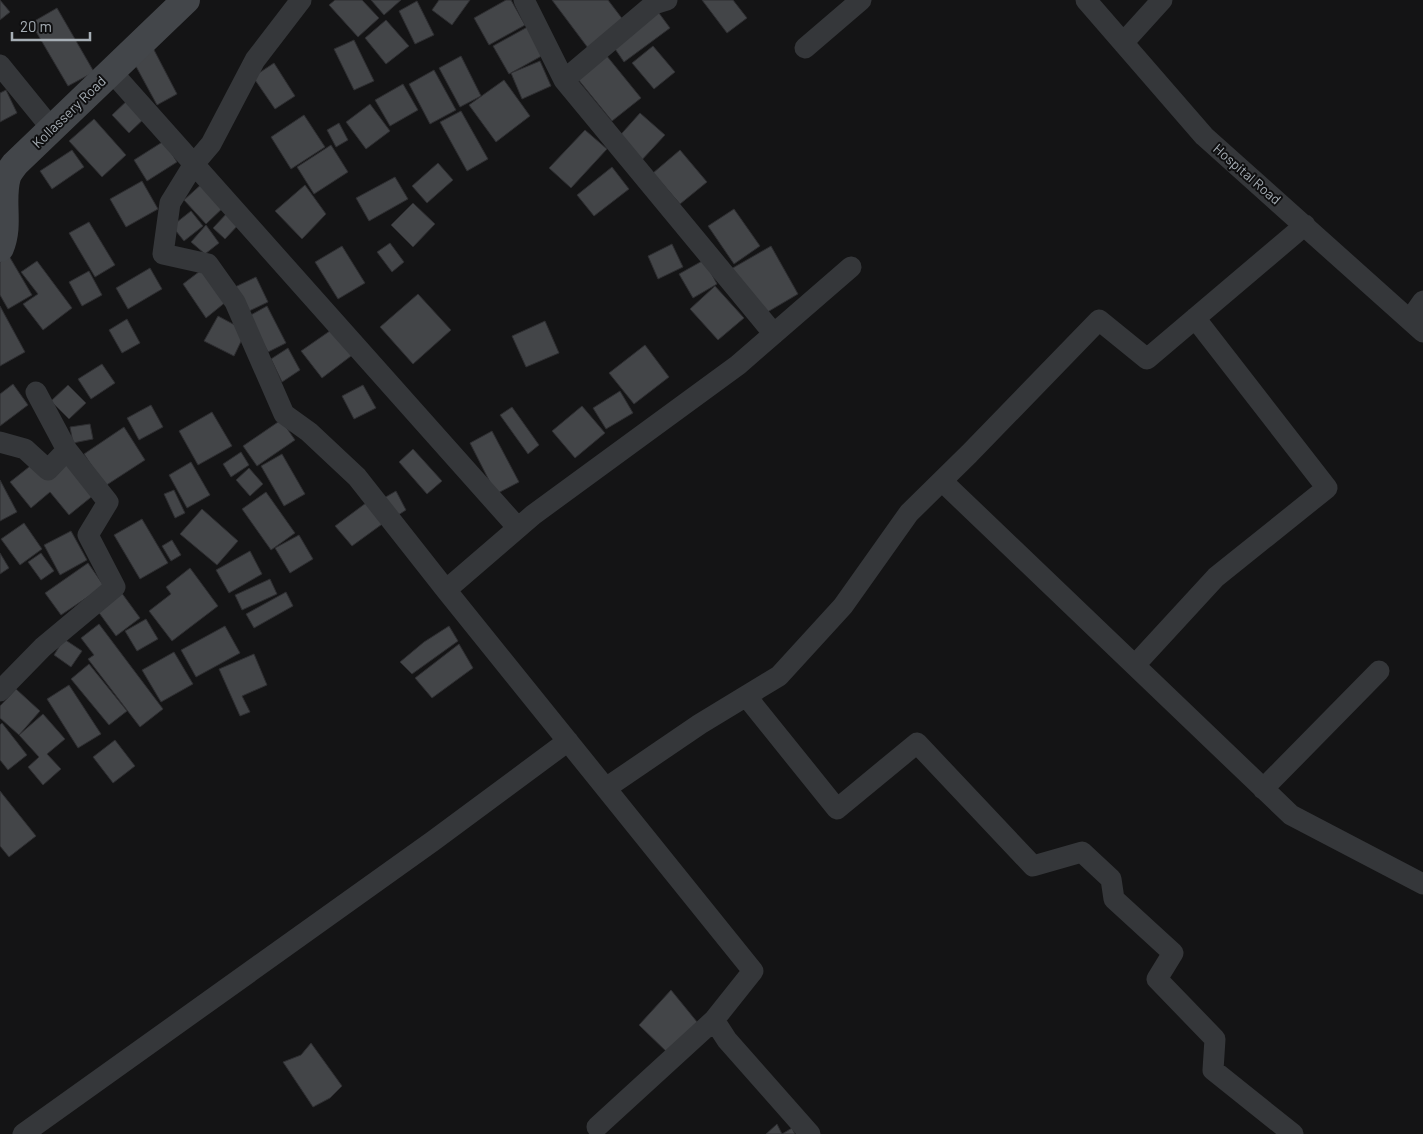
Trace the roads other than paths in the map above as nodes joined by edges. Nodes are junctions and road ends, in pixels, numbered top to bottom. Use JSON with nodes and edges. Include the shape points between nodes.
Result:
{"nodes":[{"id":1,"x":186,"y":0,"type":"edge"},
{"id":2,"x":301,"y":0,"type":"edge"},
{"id":3,"x":524,"y":0,"type":"edge"},
{"id":4,"x":667,"y":0,"type":"edge"},
{"id":5,"x":861,"y":0,"type":"edge"},
{"id":6,"x":1086,"y":0,"type":"edge"},
{"id":7,"x":1162,"y":0,"type":"edge"},
{"id":8,"x":1123,"y":42,"type":"junction"},
{"id":9,"x":806,"y":48,"type":"dead end"},
{"id":10,"x":0,"y":65,"type":"edge"},
{"id":11,"x":111,"y":71,"type":"junction"},
{"id":12,"x":564,"y":80,"type":"junction"},
{"id":13,"x":52,"y":129,"type":"junction"},
{"id":14,"x":194,"y":164,"type":"junction"},
{"id":15,"x":1305,"y":225,"type":"junction"},
{"id":16,"x":0,"y":248,"type":"edge"},
{"id":17,"x":851,"y":267,"type":"dead end"},
{"id":18,"x":1423,"y":300,"type":"edge"},
{"id":19,"x":1195,"y":318,"type":"junction"},
{"id":20,"x":1417,"y":325,"type":"edge"},
{"id":21,"x":774,"y":334,"type":"junction"},
{"id":22,"x":36,"y":392,"type":"dead end"},
{"id":23,"x":0,"y":442,"type":"edge"},
{"id":24,"x":67,"y":450,"type":"junction"},
{"id":25,"x":942,"y":481,"type":"junction"},
{"id":26,"x":518,"y":528,"type":"junction"},
{"id":27,"x":446,"y":590,"type":"junction"},
{"id":28,"x":1135,"y":665,"type":"junction"},
{"id":29,"x":1379,"y":670,"type":"dead end"},
{"id":30,"x":0,"y":691,"type":"edge"},
{"id":31,"x":746,"y":696,"type":"junction"},
{"id":32,"x":568,"y":741,"type":"junction"},
{"id":33,"x":606,"y":788,"type":"junction"},
{"id":34,"x":1263,"y":789,"type":"junction"},
{"id":35,"x":1423,"y":884,"type":"edge"},
{"id":36,"x":714,"y":1020,"type":"junction"},
{"id":37,"x":597,"y":1127,"type":"dead end"},
{"id":38,"x":23,"y":1134,"type":"edge"},
{"id":39,"x":810,"y":1134,"type":"edge"},
{"id":40,"x":1293,"y":1134,"type":"edge"}],
"edges":[{"from":1,"to":11,"type":"street","name":"Kollassery Road"},
{"from":2,"to":14,"type":"street","via":[[256,60],[211,144]]},
{"from":3,"to":12,"type":"street"},
{"from":4,"to":12,"type":"street","via":[[654,4]]},
{"from":5,"to":9,"type":"street"},
{"from":6,"to":8,"type":"street","name":"Hospital Road"},
{"from":7,"to":8,"type":"street"},
{"from":8,"to":15,"type":"street","name":"Hospital Road","via":[[1204,136]]},
{"from":10,"to":13,"type":"street"},
{"from":11,"to":13,"type":"street","name":"Kollassery Road"},
{"from":11,"to":14,"type":"street"},
{"from":12,"to":21,"type":"street"},
{"from":13,"to":16,"type":"street","name":"Kollassery Road","via":[[15,164],[7,177],[4,196],[6,223]]},
{"from":14,"to":26,"type":"street"},
{"from":14,"to":27,"type":"street","via":[[170,203],[163,254],[208,264],[236,302],[284,414],[309,432],[357,477]]},
{"from":15,"to":19,"type":"street"},
{"from":15,"to":20,"type":"street","name":"Hospital Road"},
{"from":17,"to":21,"type":"street"},
{"from":18,"to":20,"type":"street"},
{"from":19,"to":25,"type":"street","via":[[1147,359],[1099,320]]},
{"from":19,"to":28,"type":"street","via":[[1327,488],[1216,577]]},
{"from":21,"to":26,"type":"street","via":[[738,365]]},
{"from":22,"to":24,"type":"street"},
{"from":23,"to":24,"type":"street","via":[[25,450],[48,470]]},
{"from":24,"to":30,"type":"street","via":[[108,502],[88,534],[114,587],[43,647]]},
{"from":25,"to":28,"type":"street"},
{"from":25,"to":31,"type":"street","via":[[909,513],[843,606],[779,676]]},
{"from":26,"to":27,"type":"street"},
{"from":27,"to":32,"type":"street"},
{"from":28,"to":34,"type":"street"},
{"from":29,"to":34,"type":"street"},
{"from":31,"to":33,"type":"street"},
{"from":31,"to":40,"type":"street","via":[[837,810],[917,743],[1033,866],[1082,852],[1111,879],[1114,899],[1173,954],[1157,979],[1215,1039],[1213,1070]]},
{"from":32,"to":33,"type":"street"},
{"from":32,"to":38,"type":"street"},
{"from":33,"to":36,"type":"street","via":[[753,971]]},
{"from":34,"to":35,"type":"street","via":[[1291,815]]},
{"from":36,"to":37,"type":"street"},
{"from":36,"to":39,"type":"street","via":[[726,1040]]}]}
